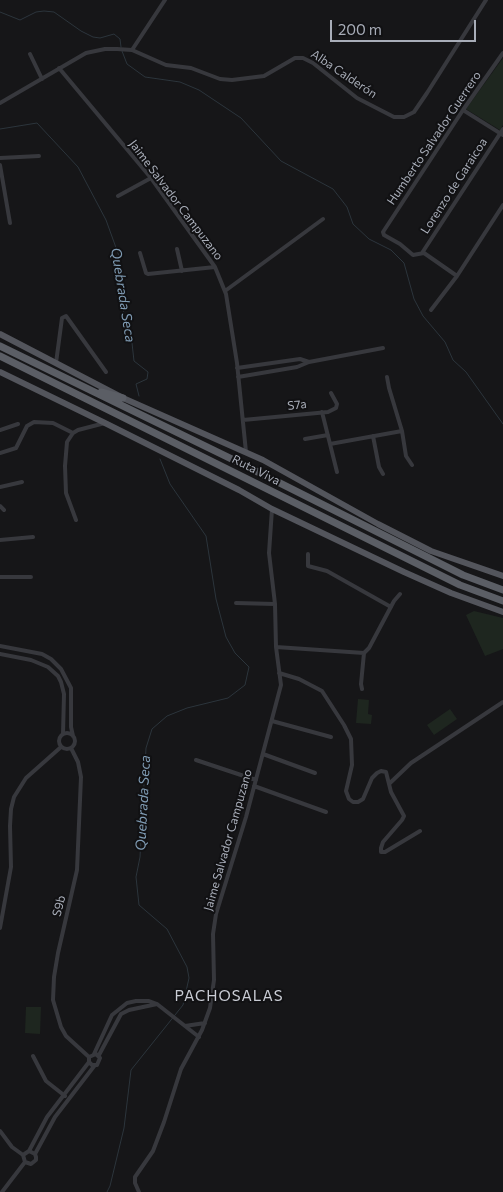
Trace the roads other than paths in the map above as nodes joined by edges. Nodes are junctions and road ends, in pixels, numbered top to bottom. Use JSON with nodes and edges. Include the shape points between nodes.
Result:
{"nodes":[{"id":1,"x":166,"y":0,"type":"edge"},
{"id":2,"x":486,"y":0,"type":"edge"},
{"id":3,"x":132,"y":50,"type":"junction"},
{"id":4,"x":503,"y":53,"type":"edge"},
{"id":5,"x":30,"y":54,"type":"dead end"},
{"id":6,"x":59,"y":68,"type":"junction"},
{"id":7,"x":42,"y":79,"type":"junction"},
{"id":8,"x":0,"y":103,"type":"edge"},
{"id":9,"x":463,"y":110,"type":"junction"},
{"id":10,"x":502,"y":133,"type":"edge"},
{"id":11,"x":39,"y":156,"type":"dead end"},
{"id":12,"x":0,"y":158,"type":"edge"},
{"id":13,"x":0,"y":166,"type":"edge"},
{"id":14,"x":151,"y":178,"type":"junction"},
{"id":15,"x":118,"y":196,"type":"dead end"},
{"id":16,"x":503,"y":205,"type":"edge"},
{"id":17,"x":324,"y":219,"type":"dead end"},
{"id":18,"x":10,"y":223,"type":"dead end"},
{"id":19,"x":177,"y":249,"type":"dead end"},
{"id":20,"x":140,"y":253,"type":"dead end"},
{"id":21,"x":422,"y":253,"type":"junction"},
{"id":22,"x":215,"y":267,"type":"junction"},
{"id":23,"x":182,"y":271,"type":"junction"},
{"id":24,"x":457,"y":276,"type":"junction"},
{"id":25,"x":225,"y":291,"type":"junction"},
{"id":26,"x":431,"y":310,"type":"dead end"},
{"id":27,"x":0,"y":334,"type":"edge"},
{"id":28,"x":0,"y":346,"type":"edge"},
{"id":29,"x":383,"y":348,"type":"dead end"},
{"id":30,"x":0,"y":356,"type":"edge"},
{"id":31,"x":309,"y":362,"type":"junction"},
{"id":32,"x":56,"y":363,"type":"junction"},
{"id":33,"x":237,"y":368,"type":"junction"},
{"id":34,"x":0,"y":372,"type":"edge"},
{"id":35,"x":106,"y":372,"type":"dead end"},
{"id":36,"x":238,"y":377,"type":"junction"},
{"id":37,"x":387,"y":377,"type":"dead end"},
{"id":38,"x":84,"y":387,"type":"junction"},
{"id":39,"x":331,"y":393,"type":"dead end"},
{"id":40,"x":123,"y":398,"type":"junction"},
{"id":41,"x":322,"y":412,"type":"junction"},
{"id":42,"x":243,"y":420,"type":"junction"},
{"id":43,"x":105,"y":423,"type":"junction"},
{"id":44,"x":18,"y":424,"type":"dead end"},
{"id":45,"x":0,"y":430,"type":"edge"},
{"id":46,"x":402,"y":431,"type":"junction"},
{"id":47,"x":73,"y":433,"type":"junction"},
{"id":48,"x":328,"y":436,"type":"junction"},
{"id":49,"x":373,"y":436,"type":"junction"},
{"id":50,"x":304,"y":440,"type":"dead end"},
{"id":51,"x":330,"y":444,"type":"junction"},
{"id":52,"x":246,"y":452,"type":"junction"},
{"id":53,"x":0,"y":453,"type":"edge"},
{"id":54,"x":412,"y":465,"type":"dead end"},
{"id":55,"x":337,"y":472,"type":"dead end"},
{"id":56,"x":383,"y":474,"type":"dead end"},
{"id":57,"x":22,"y":482,"type":"dead end"},
{"id":58,"x":0,"y":487,"type":"edge"},
{"id":59,"x":0,"y":506,"type":"edge"},
{"id":60,"x":272,"y":509,"type":"junction"},
{"id":61,"x":4,"y":510,"type":"dead end"},
{"id":62,"x":76,"y":520,"type":"dead end"},
{"id":63,"x":33,"y":537,"type":"dead end"},
{"id":64,"x":0,"y":540,"type":"edge"},
{"id":65,"x":308,"y":554,"type":"dead end"},
{"id":66,"x":503,"y":576,"type":"edge"},
{"id":67,"x":0,"y":577,"type":"edge"},
{"id":68,"x":31,"y":577,"type":"dead end"},
{"id":69,"x":503,"y":590,"type":"edge"},
{"id":70,"x":400,"y":594,"type":"dead end"},
{"id":71,"x":503,"y":601,"type":"edge"},
{"id":72,"x":236,"y":604,"type":"dead end"},
{"id":73,"x":274,"y":604,"type":"junction"},
{"id":74,"x":391,"y":607,"type":"junction"},
{"id":75,"x":503,"y":612,"type":"edge"},
{"id":76,"x":0,"y":646,"type":"edge"},
{"id":77,"x":276,"y":647,"type":"junction"},
{"id":78,"x":364,"y":653,"type":"junction"},
{"id":79,"x":0,"y":654,"type":"edge"},
{"id":80,"x":279,"y":673,"type":"junction"},
{"id":81,"x":362,"y":689,"type":"dead end"},
{"id":82,"x":503,"y":702,"type":"edge"},
{"id":83,"x":272,"y":721,"type":"junction"},
{"id":84,"x":63,"y":734,"type":"junction"},
{"id":85,"x":73,"y":736,"type":"junction"},
{"id":86,"x":331,"y":737,"type":"dead end"},
{"id":87,"x":61,"y":747,"type":"junction"},
{"id":88,"x":71,"y":748,"type":"junction"},
{"id":89,"x":263,"y":754,"type":"junction"},
{"id":90,"x":196,"y":760,"type":"dead end"},
{"id":91,"x":315,"y":773,"type":"dead end"},
{"id":92,"x":256,"y":780,"type":"junction"},
{"id":93,"x":390,"y":783,"type":"junction"},
{"id":94,"x":254,"y":786,"type":"junction"},
{"id":95,"x":326,"y":812,"type":"dead end"},
{"id":96,"x":420,"y":831,"type":"dead end"},
{"id":97,"x":0,"y":928,"type":"edge"},
{"id":98,"x":157,"y":1004,"type":"junction"},
{"id":99,"x":205,"y":1023,"type":"junction"},
{"id":100,"x":184,"y":1025,"type":"junction"},
{"id":101,"x":199,"y":1037,"type":"junction"},
{"id":102,"x":33,"y":1056,"type":"dead end"},
{"id":103,"x":99,"y":1056,"type":"junction"},
{"id":104,"x":91,"y":1057,"type":"junction"},
{"id":105,"x":95,"y":1065,"type":"junction"},
{"id":106,"x":64,"y":1094,"type":"junction"},
{"id":107,"x":68,"y":1099,"type":"junction"},
{"id":108,"x":0,"y":1131,"type":"edge"},
{"id":109,"x":29,"y":1151,"type":"junction"},
{"id":110,"x":35,"y":1154,"type":"junction"},
{"id":111,"x":23,"y":1155,"type":"junction"},
{"id":112,"x":25,"y":1162,"type":"junction"},
{"id":113,"x":2,"y":1192,"type":"edge"},
{"id":114,"x":139,"y":1192,"type":"edge"}],
"edges":[{"from":1,"to":3,"type":"street"},
{"from":2,"to":3,"type":"street","name":"Alba Calderón","via":[[428,93],[414,112],[404,117],[394,116],[357,98],[303,58],[295,58],[264,76],[232,80],[191,68],[166,65]]},
{"from":3,"to":6,"type":"street","name":"Alba Calderón","via":[[100,50]]},
{"from":4,"to":9,"type":"street","name":"Humberto Salvador Guerrero"},
{"from":5,"to":7,"type":"street"},
{"from":6,"to":7,"type":"street","name":"Alba Calderón"},
{"from":6,"to":14,"type":"street","name":"Jaime Salvador Campuzano"},
{"from":7,"to":8,"type":"street","name":"Alba Calderón"},
{"from":9,"to":10,"type":"street"},
{"from":9,"to":21,"type":"street","name":"Humberto Salvador Guerrero","via":[[383,232],[413,255]]},
{"from":10,"to":21,"type":"street","name":"Lorenzo de Garaicoa"},
{"from":11,"to":12,"type":"street"},
{"from":13,"to":18,"type":"street"},
{"from":14,"to":15,"type":"street"},
{"from":14,"to":22,"type":"street","name":"Jaime Salvador Campuzano"},
{"from":16,"to":24,"type":"street"},
{"from":17,"to":25,"type":"street"},
{"from":19,"to":23,"type":"street"},
{"from":20,"to":23,"type":"street","via":[[147,274]]},
{"from":21,"to":24,"type":"street"},
{"from":22,"to":23,"type":"street"},
{"from":22,"to":25,"type":"street","name":"Jaime Salvador Campuzano"},
{"from":24,"to":26,"type":"street"},
{"from":25,"to":33,"type":"street","name":"Jaime Salvador Campuzano"},
{"from":27,"to":32,"type":"main road","name":"Ruta Viva"},
{"from":28,"to":38,"type":"highway","name":"Ruta Viva"},
{"from":29,"to":31,"type":"street"},
{"from":30,"to":71,"type":"highway","name":"Ruta Viva","via":[[460,585]]},
{"from":31,"to":33,"type":"street","via":[[300,359]]},
{"from":31,"to":36,"type":"street"},
{"from":32,"to":35,"type":"street","via":[[62,318],[66,316]]},
{"from":32,"to":40,"type":"main road","name":"Ruta Viva"},
{"from":33,"to":36,"type":"street","name":"Jaime Salvador Campuzano"},
{"from":34,"to":43,"type":"main road","name":"Ruta Viva"},
{"from":36,"to":42,"type":"street","name":"Jaime Salvador Campuzano"},
{"from":37,"to":46,"type":"street"},
{"from":38,"to":40,"type":"highway"},
{"from":38,"to":69,"type":"highway","name":"Ruta Viva","via":[[463,575]]},
{"from":39,"to":41,"type":"street","via":[[336,408]]},
{"from":40,"to":52,"type":"main road","name":"Ruta Viva"},
{"from":41,"to":42,"type":"street","name":"S7a"},
{"from":41,"to":48,"type":"street","name":"S7a"},
{"from":42,"to":52,"type":"street","name":"Jaime Salvador Campuzano"},
{"from":43,"to":47,"type":"street"},
{"from":43,"to":60,"type":"main road","name":"Ruta Viva"},
{"from":44,"to":45,"type":"street"},
{"from":46,"to":49,"type":"street"},
{"from":46,"to":54,"type":"street","via":[[406,456]]},
{"from":47,"to":53,"type":"street","via":[[53,423],[34,422],[27,426],[16,448]]},
{"from":47,"to":62,"type":"street","via":[[67,442],[65,466],[66,492]]},
{"from":48,"to":50,"type":"street"},
{"from":48,"to":51,"type":"street","name":"S7a"},
{"from":49,"to":51,"type":"street"},
{"from":49,"to":56,"type":"street"},
{"from":51,"to":55,"type":"street","name":"S7a"},
{"from":52,"to":66,"type":"main road","name":"Ruta Viva","via":[[431,551]]},
{"from":57,"to":58,"type":"street"},
{"from":59,"to":61,"type":"street"},
{"from":60,"to":73,"type":"street","name":"Jaime Salvador Campuzano","via":[[270,553]]},
{"from":60,"to":75,"type":"main road","name":"Ruta Viva","via":[[451,593]]},
{"from":63,"to":64,"type":"street"},
{"from":65,"to":74,"type":"street","via":[[308,566],[327,571]]},
{"from":67,"to":68,"type":"street"},
{"from":70,"to":74,"type":"street"},
{"from":72,"to":73,"type":"street"},
{"from":73,"to":77,"type":"street","name":"Jaime Salvador Campuzano"},
{"from":74,"to":78,"type":"street"},
{"from":76,"to":85,"type":"street","via":[[42,654],[61,669],[71,688]]},
{"from":77,"to":78,"type":"street"},
{"from":77,"to":80,"type":"street","name":"Jaime Salvador Campuzano"},
{"from":78,"to":81,"type":"street"},
{"from":79,"to":84,"type":"street","via":[[31,660],[58,676],[64,694]]},
{"from":80,"to":83,"type":"street","name":"Jaime Salvador Campuzano","via":[[281,685]]},
{"from":80,"to":93,"type":"street","via":[[322,691],[344,725],[351,739],[352,765],[346,791],[349,799],[358,802],[363,799],[372,778],[381,771],[386,772]]},
{"from":82,"to":93,"type":"street","via":[[411,764]]},
{"from":83,"to":86,"type":"street"},
{"from":83,"to":89,"type":"street","name":"Jaime Salvador Campuzano"},
{"from":84,"to":85,"type":"street"},
{"from":84,"to":87,"type":"street","via":[[59,742]]},
{"from":85,"to":88,"type":"street","via":[[75,741]]},
{"from":87,"to":88,"type":"street"},
{"from":87,"to":97,"type":"street","via":[[26,778],[14,797],[10,826],[11,867]]},
{"from":88,"to":104,"type":"street","name":"S9b","via":[[81,778],[77,870],[58,953],[53,1000],[60,1027]]},
{"from":89,"to":91,"type":"street"},
{"from":89,"to":92,"type":"street","name":"Jaime Salvador Campuzano"},
{"from":90,"to":92,"type":"street"},
{"from":92,"to":94,"type":"street","name":"Jaime Salvador Campuzano"},
{"from":93,"to":96,"type":"street","via":[[391,792],[404,816],[383,842],[381,852]]},
{"from":94,"to":95,"type":"street"},
{"from":94,"to":99,"type":"street","name":"Jaime Salvador Campuzano","via":[[216,914],[214,980]]},
{"from":98,"to":100,"type":"street"},
{"from":98,"to":103,"type":"street","via":[[121,1014]]},
{"from":98,"to":104,"type":"street","via":[[136,1001],[119,1009],[112,1015]]},
{"from":99,"to":100,"type":"street"},
{"from":99,"to":101,"type":"street","name":"Jaime Salvador Campuzano"},
{"from":100,"to":101,"type":"street"},
{"from":101,"to":114,"type":"street","name":"Jaime Salvador Campuzano","via":[[181,1069],[153,1150],[135,1178]]},
{"from":102,"to":106,"type":"street","via":[[46,1081]]},
{"from":103,"to":104,"type":"street"},
{"from":103,"to":105,"type":"street","via":[[100,1060]]},
{"from":104,"to":105,"type":"street"},
{"from":104,"to":106,"type":"street"},
{"from":105,"to":107,"type":"street"},
{"from":106,"to":107,"type":"street"},
{"from":106,"to":109,"type":"street"},
{"from":107,"to":110,"type":"street"},
{"from":108,"to":111,"type":"street"},
{"from":109,"to":110,"type":"street"},
{"from":109,"to":111,"type":"street"},
{"from":110,"to":112,"type":"street","via":[[34,1162]]},
{"from":111,"to":112,"type":"street"},
{"from":112,"to":113,"type":"street"}]}
